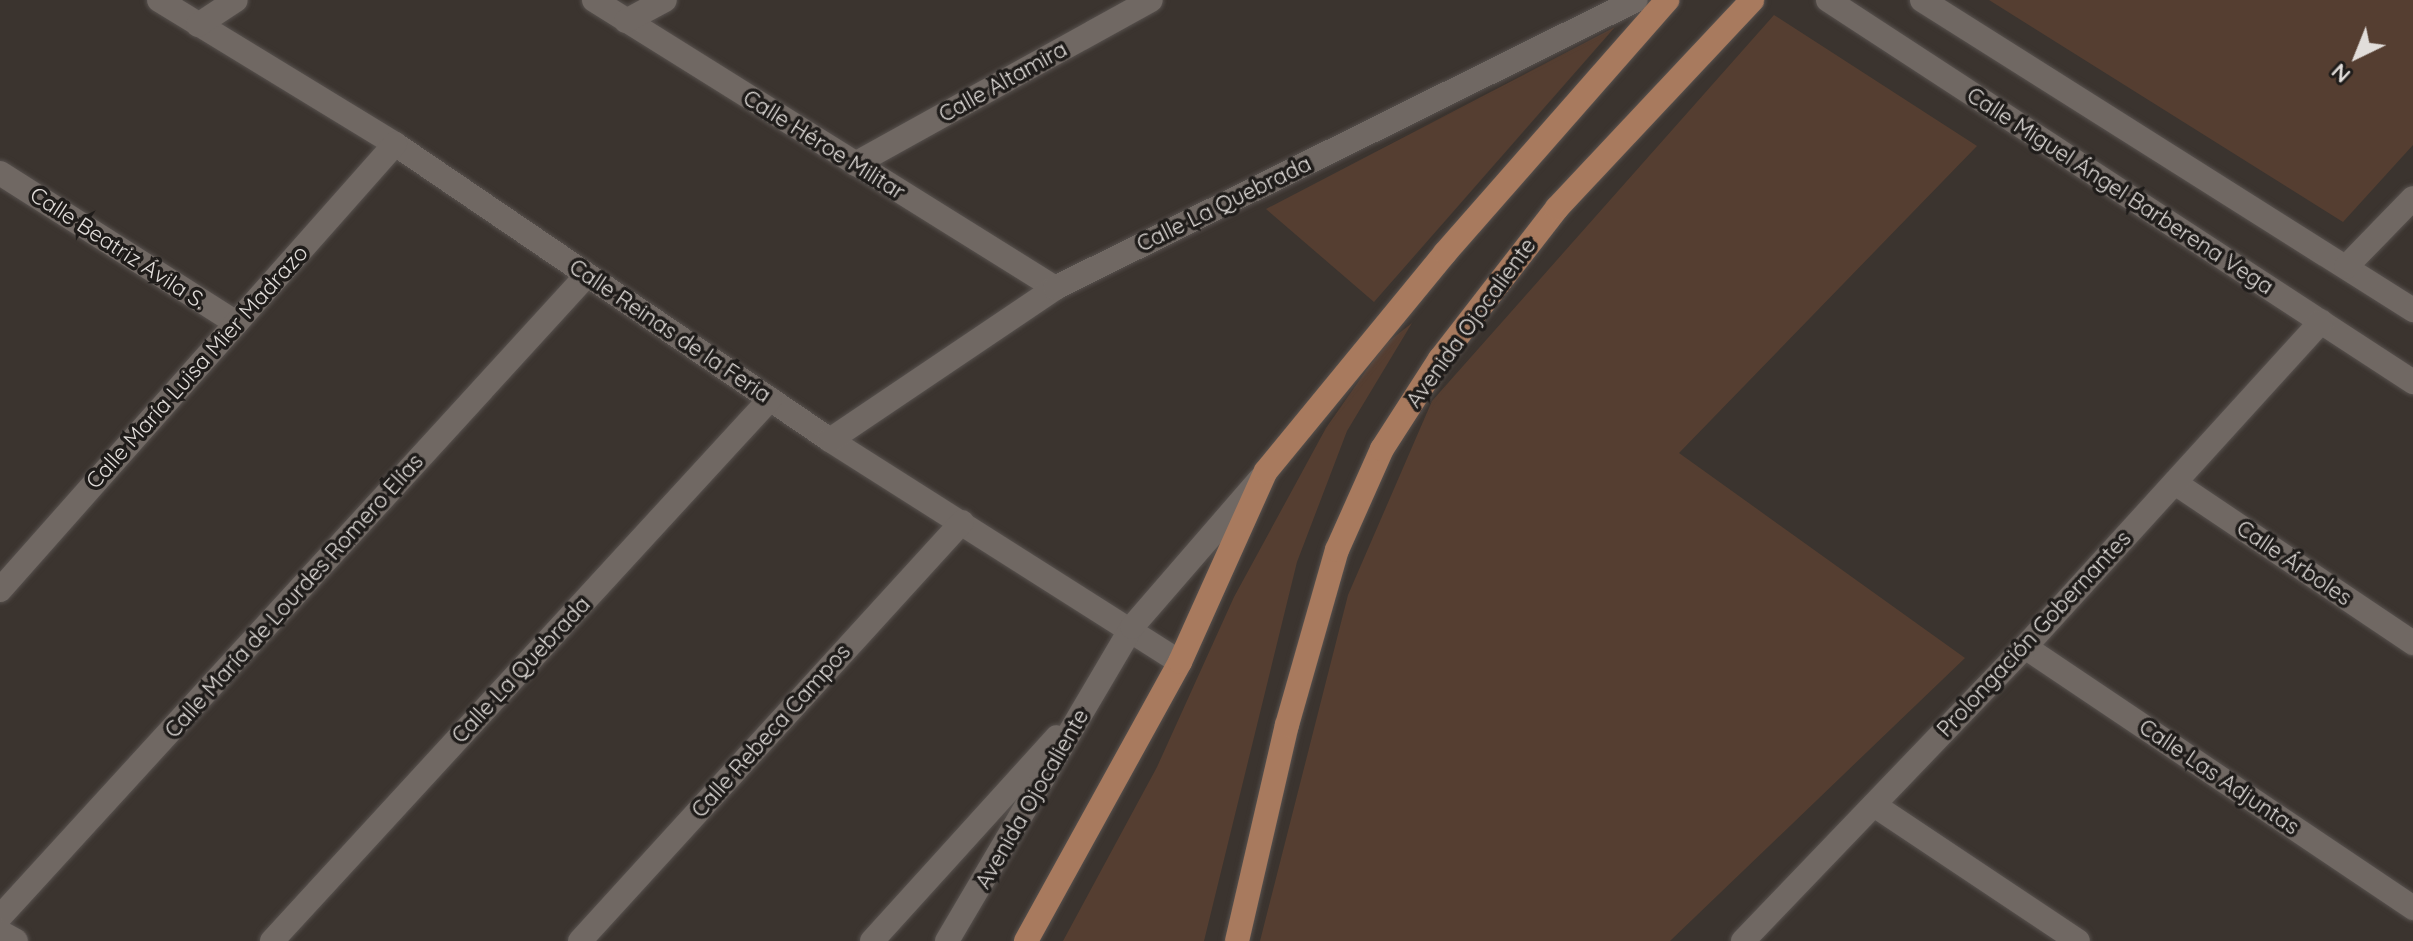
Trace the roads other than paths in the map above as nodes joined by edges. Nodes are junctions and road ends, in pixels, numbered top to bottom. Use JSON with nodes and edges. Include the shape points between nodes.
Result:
{"nodes":[{"id":1,"x":159,"y":0,"type":"edge"},
{"id":2,"x":236,"y":0,"type":"edge"},
{"id":3,"x":594,"y":0,"type":"edge"},
{"id":4,"x":665,"y":0,"type":"edge"},
{"id":5,"x":1151,"y":0,"type":"edge"},
{"id":6,"x":1636,"y":0,"type":"edge"},
{"id":7,"x":1667,"y":0,"type":"edge"},
{"id":8,"x":1752,"y":0,"type":"edge"},
{"id":9,"x":1828,"y":0,"type":"edge"},
{"id":10,"x":1922,"y":0,"type":"edge"},
{"id":11,"x":626,"y":21,"type":"junction"},
{"id":12,"x":198,"y":25,"type":"junction"},
{"id":13,"x":395,"y":144,"type":"junction"},
{"id":14,"x":855,"y":164,"type":"junction"},
{"id":15,"x":0,"y":173,"type":"edge"},
{"id":16,"x":2413,"y":198,"type":"edge"},
{"id":17,"x":2346,"y":267,"type":"junction"},
{"id":18,"x":587,"y":275,"type":"junction"},
{"id":19,"x":1055,"y":288,"type":"junction"},
{"id":20,"x":2413,"y":310,"type":"edge"},
{"id":21,"x":2321,"y":322,"type":"junction"},
{"id":22,"x":236,"y":323,"type":"junction"},
{"id":23,"x":2413,"y":382,"type":"edge"},
{"id":24,"x":770,"y":399,"type":"junction"},
{"id":25,"x":830,"y":440,"type":"junction"},
{"id":26,"x":1266,"y":471,"type":"junction"},
{"id":27,"x":2175,"y":483,"type":"junction"},
{"id":28,"x":962,"y":522,"type":"junction"},
{"id":29,"x":0,"y":590,"type":"edge"},
{"id":30,"x":1132,"y":627,"type":"junction"},
{"id":31,"x":2413,"y":643,"type":"edge"},
{"id":32,"x":2025,"y":647,"type":"junction"},
{"id":33,"x":1180,"y":662,"type":"junction"},
{"id":34,"x":1088,"y":703,"type":"junction"},
{"id":35,"x":1874,"y":805,"type":"junction"},
{"id":36,"x":2413,"y":908,"type":"edge"},
{"id":37,"x":0,"y":917,"type":"edge"},
{"id":38,"x":0,"y":932,"type":"edge"},
{"id":39,"x":16,"y":941,"type":"edge"},
{"id":40,"x":272,"y":941,"type":"edge"},
{"id":41,"x":580,"y":941,"type":"edge"},
{"id":42,"x":872,"y":941,"type":"edge"},
{"id":43,"x":947,"y":941,"type":"edge"},
{"id":44,"x":1026,"y":941,"type":"edge"},
{"id":45,"x":1237,"y":941,"type":"edge"},
{"id":46,"x":1743,"y":941,"type":"edge"},
{"id":47,"x":2078,"y":941,"type":"edge"}],
"edges":[{"from":1,"to":12,"type":"street","name":"Calle Reinas de la Feria"},
{"from":2,"to":12,"type":"street"},
{"from":3,"to":11,"type":"street","name":"Calle Héroe Militar"},
{"from":4,"to":11,"type":"street"},
{"from":5,"to":14,"type":"street","name":"Calle Altamira"},
{"from":6,"to":19,"type":"street","name":"Calle La Quebrada"},
{"from":7,"to":26,"type":"main road","name":"Avenida Ojocaliente","via":[[1445,253]]},
{"from":8,"to":45,"type":"main road","name":"Avenida Ojocaliente","via":[[1557,208],[1440,359],[1382,449],[1337,550],[1287,725]]},
{"from":9,"to":21,"type":"street","name":"Calle Miguel Ángel Barberena Vega"},
{"from":10,"to":17,"type":"street"},
{"from":11,"to":14,"type":"street","name":"Calle Héroe Militar"},
{"from":12,"to":13,"type":"street","name":"Calle Reinas de la Feria"},
{"from":13,"to":18,"type":"street","name":"Calle Reinas de la Feria"},
{"from":13,"to":22,"type":"street","name":"Calle María Luisa Mier Madrazo"},
{"from":14,"to":19,"type":"street","name":"Calle Héroe Militar"},
{"from":15,"to":22,"type":"street","name":"Calle Beatriz Ávila S."},
{"from":16,"to":17,"type":"street"},
{"from":17,"to":20,"type":"street"},
{"from":18,"to":24,"type":"street","name":"Calle Reinas de la Feria"},
{"from":18,"to":37,"type":"street","name":"Calle María de Lourdes Romero Elías"},
{"from":19,"to":25,"type":"street","name":"Calle La Quebrada"},
{"from":21,"to":23,"type":"street","name":"Calle Miguel Ángel Barberena Vega"},
{"from":21,"to":27,"type":"street","name":"Prolongación Gobernantes"},
{"from":22,"to":29,"type":"street","name":"Calle María Luisa Mier Madrazo"},
{"from":24,"to":25,"type":"street","name":"Calle Reinas de la Feria"},
{"from":24,"to":40,"type":"street","name":"Calle La Quebrada"},
{"from":25,"to":28,"type":"street","name":"Calle Reinas de la Feria"},
{"from":26,"to":30,"type":"street","name":"Avenida Ojocaliente"},
{"from":26,"to":33,"type":"main road","name":"Avenida Ojocaliente"},
{"from":27,"to":31,"type":"street","name":"Calle Árboles"},
{"from":27,"to":32,"type":"street","name":"Prolongación Gobernantes"},
{"from":28,"to":30,"type":"street","name":"Calle Reinas de la Feria"},
{"from":28,"to":41,"type":"street","name":"Calle Rebeca Campos"},
{"from":30,"to":33,"type":"street","name":"Calle Reinas de la Feria"},
{"from":30,"to":34,"type":"street","name":"Avenida Ojocaliente"},
{"from":32,"to":35,"type":"street","name":"Prolongación Gobernantes"},
{"from":32,"to":36,"type":"street","name":"Calle Las Adjuntas"},
{"from":33,"to":44,"type":"main road","name":"Avenida Ojocaliente"},
{"from":34,"to":42,"type":"street"},
{"from":34,"to":43,"type":"street","name":"Avenida Ojocaliente"},
{"from":35,"to":46,"type":"street","name":"Prolongación Gobernantes"},
{"from":35,"to":47,"type":"street"},
{"from":38,"to":39,"type":"street"}]}
